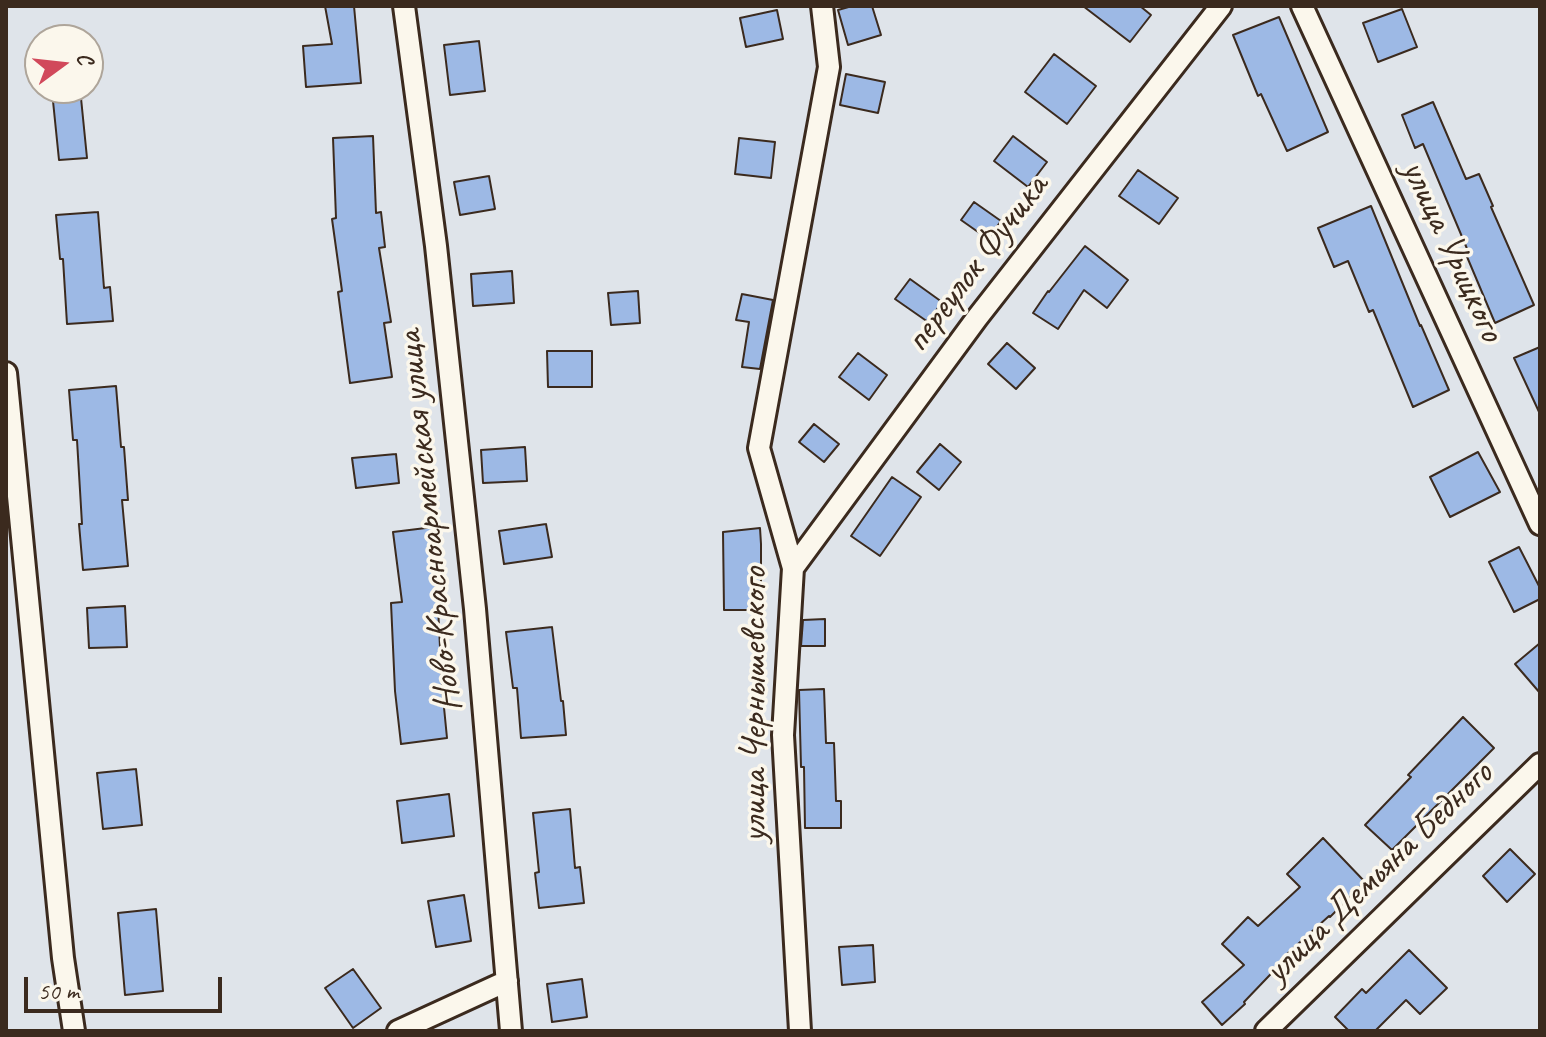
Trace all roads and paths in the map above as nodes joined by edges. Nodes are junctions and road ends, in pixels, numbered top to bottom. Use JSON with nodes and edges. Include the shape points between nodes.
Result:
{"nodes":[{"id":1,"x":404,"y":6,"type":"edge"},
{"id":2,"x":822,"y":6,"type":"edge"},
{"id":3,"x":1221,"y":6,"type":"edge"},
{"id":4,"x":1302,"y":6,"type":"edge"},
{"id":5,"x":6,"y":373,"type":"edge"},
{"id":6,"x":1540,"y":524,"type":"edge"},
{"id":7,"x":793,"y":568,"type":"junction"},
{"id":8,"x":1540,"y":764,"type":"edge"},
{"id":9,"x":507,"y":981,"type":"junction"},
{"id":10,"x":74,"y":1031,"type":"edge"},
{"id":11,"x":398,"y":1031,"type":"edge"},
{"id":12,"x":511,"y":1031,"type":"edge"},
{"id":13,"x":800,"y":1031,"type":"edge"},
{"id":14,"x":1266,"y":1031,"type":"edge"}],
"edges":[{"from":1,"to":9,"type":"street","name":"Ново-Красноармейская улица","via":[[473,593]]},
{"from":2,"to":7,"type":"street","name":"улица Чернышевского","via":[[829,67],[759,448]]},
{"from":3,"to":7,"type":"street","name":"переулок Фучика","via":[[977,318]]},
{"from":4,"to":6,"type":"street","name":"улица Урицкого"},
{"from":5,"to":10,"type":"street"},
{"from":7,"to":13,"type":"street","name":"улица Чернышевского","via":[[783,735]]},
{"from":8,"to":14,"type":"street","name":"улица Демьяна Бедного"},
{"from":9,"to":11,"type":"street"},
{"from":9,"to":12,"type":"street","name":"Ново-Красноармейская улица"}]}
